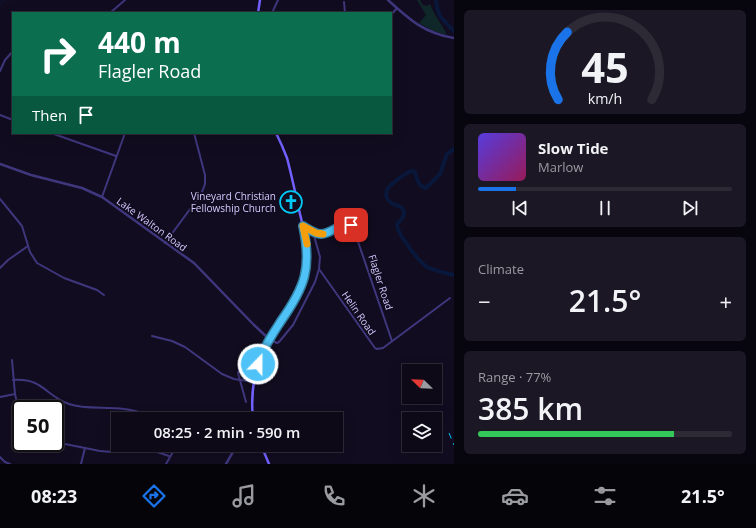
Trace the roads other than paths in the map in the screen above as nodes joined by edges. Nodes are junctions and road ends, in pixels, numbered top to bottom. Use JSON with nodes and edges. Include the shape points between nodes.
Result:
{"nodes":[{"id":1,"x":125,"y":0,"type":"edge"},
{"id":2,"x":260,"y":0,"type":"edge"},
{"id":3,"x":278,"y":0,"type":"edge"},
{"id":4,"x":388,"y":0,"type":"edge"},
{"id":5,"x":344,"y":2,"type":"dead end"},
{"id":6,"x":398,"y":8,"type":"junction"},
{"id":7,"x":111,"y":12,"type":"edge"},
{"id":8,"x":258,"y":12,"type":"edge"},
{"id":9,"x":272,"y":12,"type":"edge"},
{"id":10,"x":345,"y":12,"type":"edge"},
{"id":11,"x":392,"y":14,"type":"edge"},
{"id":12,"x":454,"y":38,"type":"edge"},
{"id":13,"x":12,"y":51,"type":"edge"},
{"id":14,"x":0,"y":71,"type":"edge"},
{"id":15,"x":0,"y":115,"type":"edge"},
{"id":16,"x":12,"y":120,"type":"edge"},
{"id":17,"x":54,"y":134,"type":"edge"},
{"id":18,"x":125,"y":134,"type":"edge"},
{"id":19,"x":194,"y":134,"type":"edge"},
{"id":20,"x":276,"y":134,"type":"edge"},
{"id":21,"x":116,"y":156,"type":"junction"},
{"id":22,"x":0,"y":164,"type":"edge"},
{"id":23,"x":102,"y":197,"type":"junction"},
{"id":24,"x":0,"y":199,"type":"edge"},
{"id":25,"x":303,"y":226,"type":"junction"},
{"id":26,"x":311,"y":230,"type":"junction"},
{"id":27,"x":165,"y":243,"type":"junction"},
{"id":28,"x":28,"y":246,"type":"junction"},
{"id":29,"x":0,"y":268,"type":"edge"},
{"id":30,"x":320,"y":270,"type":"junction"},
{"id":31,"x":104,"y":295,"type":"dead end"},
{"id":32,"x":450,"y":298,"type":"dead end"},
{"id":33,"x":152,"y":336,"type":"dead end"},
{"id":34,"x":269,"y":339,"type":"junction"},
{"id":35,"x":392,"y":341,"type":"junction"},
{"id":36,"x":12,"y":360,"type":"dead end"},
{"id":37,"x":246,"y":362,"type":"dead end"},
{"id":38,"x":239,"y":379,"type":"junction"},
{"id":39,"x":13,"y":380,"type":"junction"},
{"id":40,"x":254,"y":382,"type":"junction"},
{"id":41,"x":15,"y":394,"type":"junction"},
{"id":42,"x":0,"y":397,"type":"edge"},
{"id":43,"x":16,"y":400,"type":"edge"},
{"id":44,"x":246,"y":402,"type":"dead end"},
{"id":45,"x":136,"y":412,"type":"edge"},
{"id":46,"x":253,"y":412,"type":"edge"},
{"id":47,"x":64,"y":444,"type":"edge"},
{"id":48,"x":85,"y":448,"type":"junction"},
{"id":49,"x":172,"y":452,"type":"edge"},
{"id":50,"x":233,"y":452,"type":"edge"},
{"id":51,"x":264,"y":452,"type":"edge"},
{"id":52,"x":0,"y":456,"type":"edge"},
{"id":53,"x":170,"y":456,"type":"junction"},
{"id":54,"x":10,"y":464,"type":"edge"},
{"id":55,"x":81,"y":464,"type":"edge"},
{"id":56,"x":166,"y":464,"type":"edge"},
{"id":57,"x":226,"y":464,"type":"edge"},
{"id":58,"x":269,"y":464,"type":"edge"}],
"edges":[{"from":1,"to":7,"type":"street"},
{"from":2,"to":8,"type":"main road"},
{"from":3,"to":9,"type":"street"},
{"from":4,"to":6,"type":"street"},
{"from":5,"to":10,"type":"street"},
{"from":6,"to":11,"type":"street"},
{"from":6,"to":12,"type":"street","via":[[429,32]]},
{"from":13,"to":14,"type":"street"},
{"from":15,"to":16,"type":"street"},
{"from":17,"to":21,"type":"street"},
{"from":18,"to":21,"type":"street"},
{"from":19,"to":27,"type":"street","via":[[205,184],[196,201]]},
{"from":20,"to":25,"type":"main road","via":[[287,157]]},
{"from":21,"to":23,"type":"street"},
{"from":22,"to":23,"type":"street","name":"Lake Walton Road","via":[[82,188]]},
{"from":23,"to":27,"type":"street","name":"Lake Walton Road"},
{"from":24,"to":28,"type":"street","via":[[22,226]]},
{"from":25,"to":26,"type":"street"},
{"from":25,"to":34,"type":"main road","via":[[307,244],[305,276],[293,305]]},
{"from":26,"to":30,"type":"street","name":"Helin Road","via":[[320,257]]},
{"from":26,"to":35,"type":"street","name":"Flagler Road","via":[[323,234],[346,224],[353,227]]},
{"from":27,"to":34,"type":"street","name":"Lake Walton Road","via":[[194,263]]},
{"from":28,"to":29,"type":"street"},
{"from":28,"to":31,"type":"street","via":[[35,261],[43,267]]},
{"from":30,"to":34,"type":"street","via":[[289,331],[279,342]]},
{"from":30,"to":35,"type":"street","name":"Helin Road","via":[[375,348],[380,349]]},
{"from":32,"to":35,"type":"street","name":"Helin Road"},
{"from":33,"to":38,"type":"street","via":[[177,342],[222,374]]},
{"from":34,"to":40,"type":"main road"},
{"from":36,"to":39,"type":"street"},
{"from":37,"to":38,"type":"street","via":[[239,369]]},
{"from":38,"to":40,"type":"street"},
{"from":38,"to":44,"type":"street"},
{"from":39,"to":41,"type":"street"},
{"from":39,"to":45,"type":"street","via":[[35,382],[62,401],[76,406],[123,408]]},
{"from":40,"to":46,"type":"main road"},
{"from":41,"to":42,"type":"street"},
{"from":41,"to":43,"type":"street"},
{"from":47,"to":48,"type":"street"},
{"from":48,"to":53,"type":"street","via":[[112,452],[142,448]]},
{"from":48,"to":55,"type":"street"},
{"from":49,"to":53,"type":"street"},
{"from":50,"to":57,"type":"street"},
{"from":51,"to":58,"type":"main road"},
{"from":52,"to":54,"type":"street","via":[[4,462]]},
{"from":53,"to":56,"type":"street"}]}
